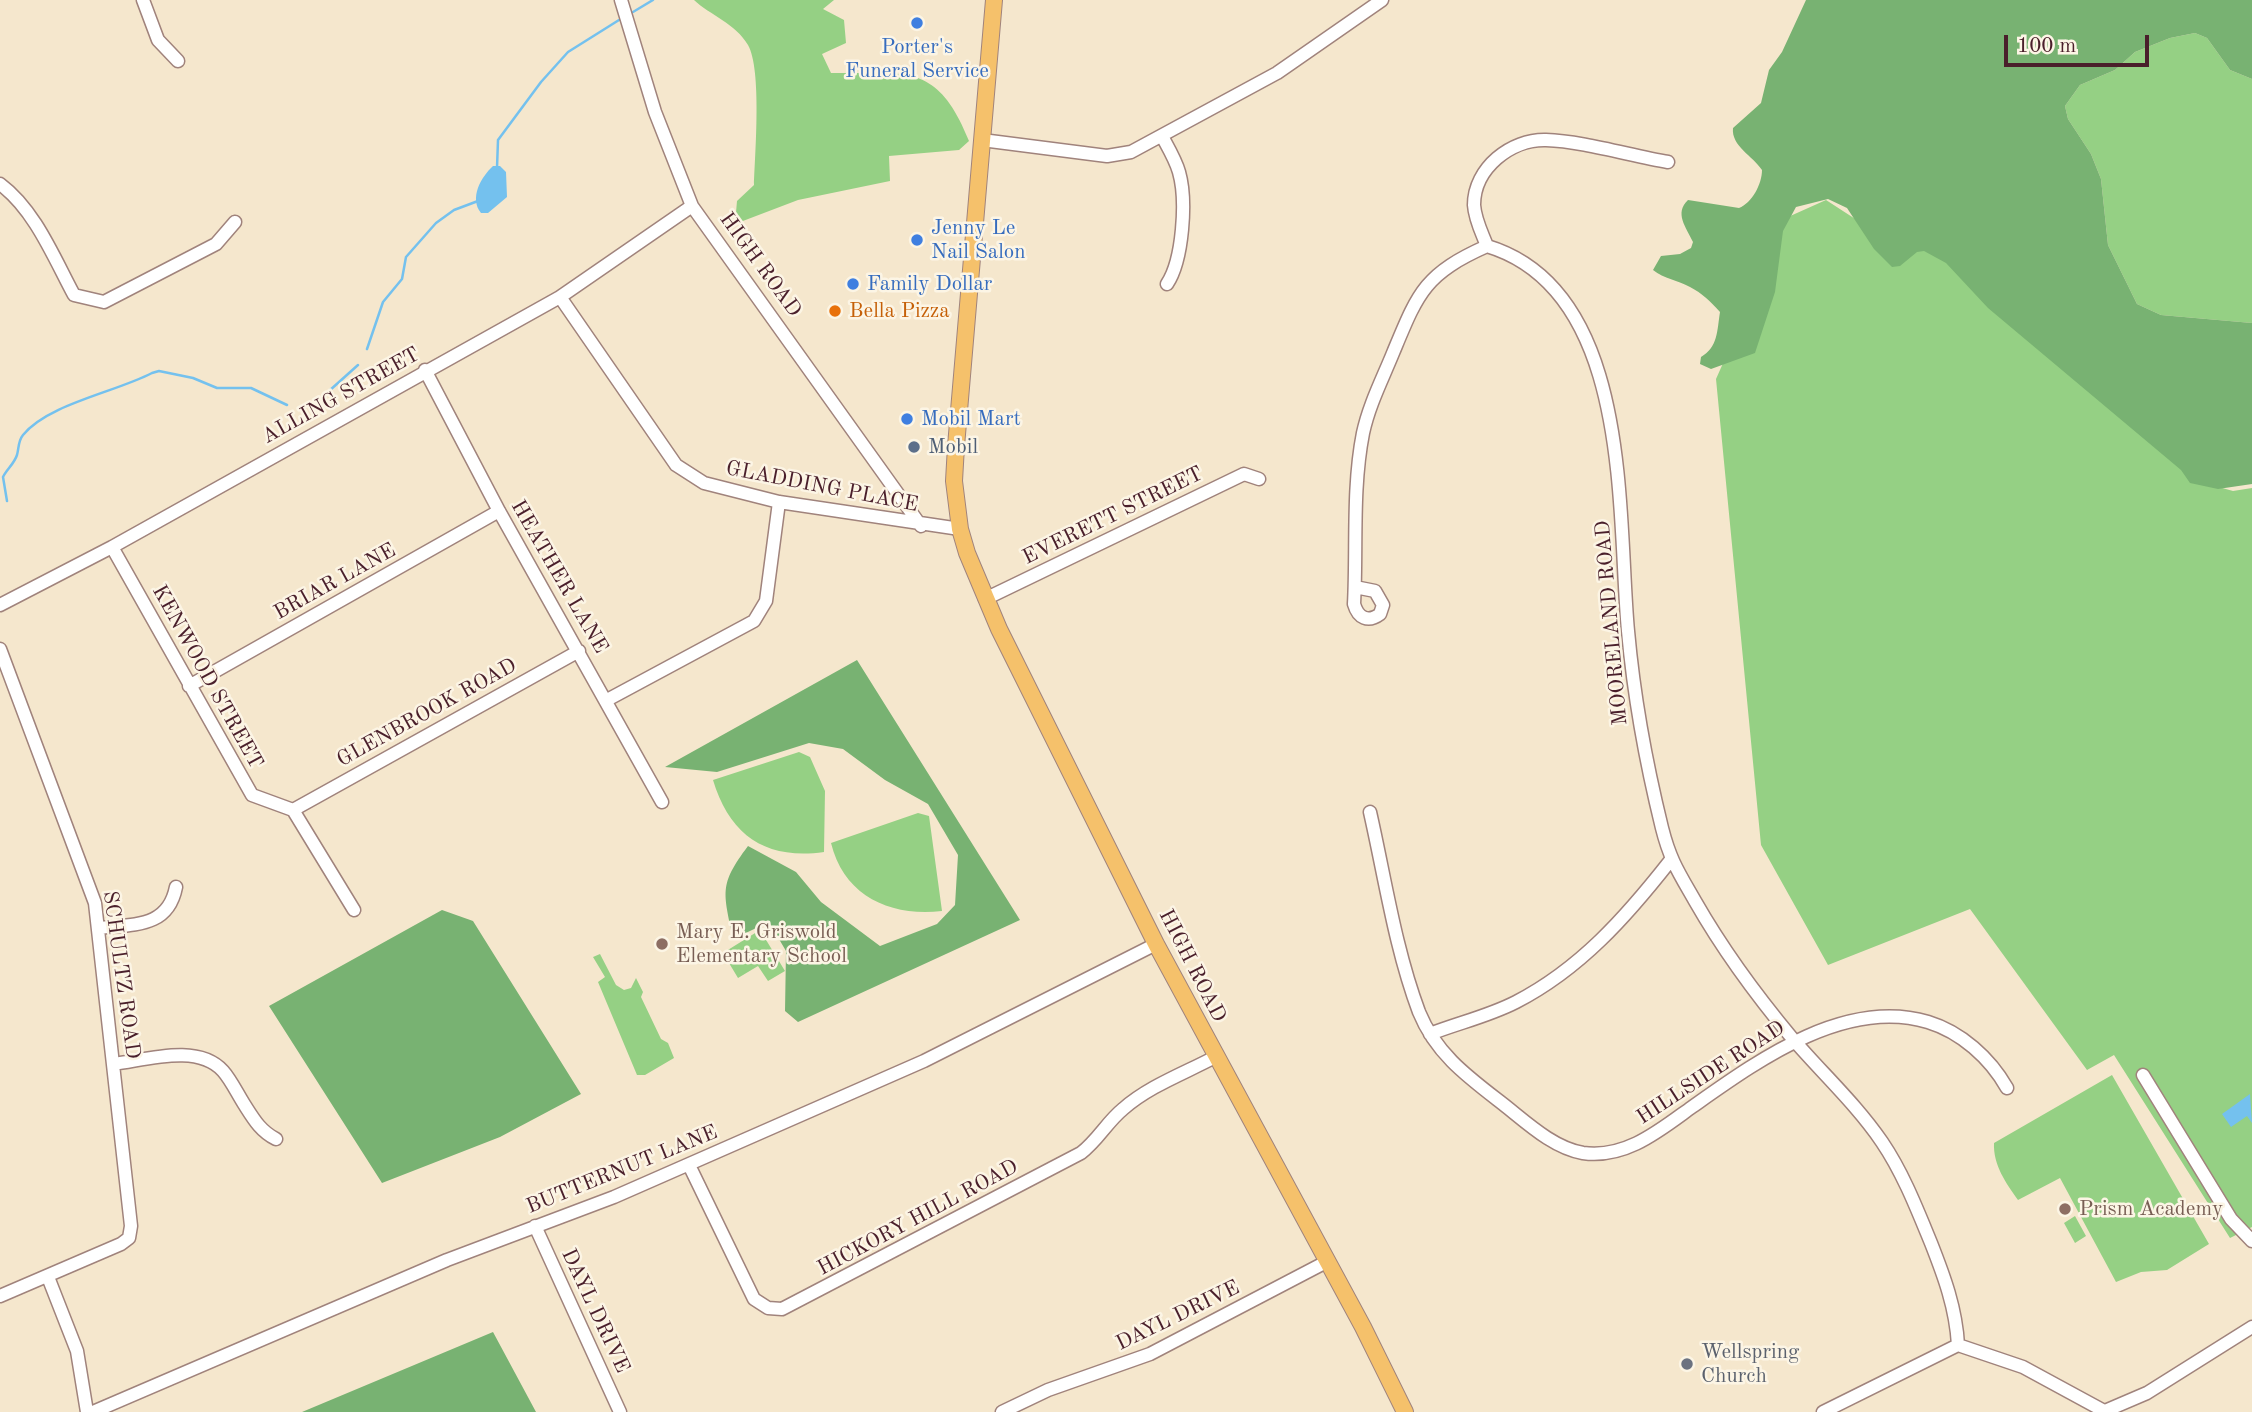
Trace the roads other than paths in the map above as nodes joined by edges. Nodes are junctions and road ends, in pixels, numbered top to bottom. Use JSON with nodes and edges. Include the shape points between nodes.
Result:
{"nodes":[{"id":1,"x":143,"y":0,"type":"edge"},
{"id":2,"x":621,"y":0,"type":"edge"},
{"id":3,"x":994,"y":0,"type":"edge"},
{"id":4,"x":1382,"y":0,"type":"edge"},
{"id":5,"x":178,"y":61,"type":"dead end"},
{"id":6,"x":1163,"y":138,"type":"junction"},
{"id":7,"x":982,"y":140,"type":"junction"},
{"id":8,"x":1668,"y":162,"type":"dead end"},
{"id":9,"x":0,"y":184,"type":"edge"},
{"id":10,"x":692,"y":206,"type":"junction"},
{"id":11,"x":235,"y":222,"type":"dead end"},
{"id":12,"x":1487,"y":246,"type":"junction"},
{"id":13,"x":1167,"y":284,"type":"dead end"},
{"id":14,"x":559,"y":297,"type":"junction"},
{"id":15,"x":425,"y":370,"type":"junction"},
{"id":16,"x":1259,"y":478,"type":"dead end"},
{"id":17,"x":779,"y":502,"type":"junction"},
{"id":18,"x":499,"y":511,"type":"junction"},
{"id":19,"x":921,"y":526,"type":"junction"},
{"id":20,"x":960,"y":529,"type":"junction"},
{"id":21,"x":113,"y":547,"type":"junction"},
{"id":22,"x":1355,"y":587,"type":"dead end"},
{"id":23,"x":985,"y":599,"type":"junction"},
{"id":24,"x":0,"y":605,"type":"edge"},
{"id":25,"x":0,"y":649,"type":"edge"},
{"id":26,"x":579,"y":651,"type":"junction"},
{"id":27,"x":189,"y":686,"type":"junction"},
{"id":28,"x":607,"y":700,"type":"junction"},
{"id":29,"x":662,"y":802,"type":"dead end"},
{"id":30,"x":293,"y":810,"type":"junction"},
{"id":31,"x":1370,"y":812,"type":"dead end"},
{"id":32,"x":1670,"y":862,"type":"junction"},
{"id":33,"x":176,"y":887,"type":"dead end"},
{"id":34,"x":354,"y":910,"type":"dead end"},
{"id":35,"x":99,"y":928,"type":"junction"},
{"id":36,"x":1156,"y":944,"type":"junction"},
{"id":37,"x":1430,"y":1034,"type":"junction"},
{"id":38,"x":1794,"y":1040,"type":"junction"},
{"id":39,"x":1215,"y":1057,"type":"junction"},
{"id":40,"x":114,"y":1064,"type":"junction"},
{"id":41,"x":2143,"y":1075,"type":"dead end"},
{"id":42,"x":2007,"y":1088,"type":"dead end"},
{"id":43,"x":276,"y":1139,"type":"dead end"},
{"id":44,"x":689,"y":1165,"type":"junction"},
{"id":45,"x":535,"y":1226,"type":"junction"},
{"id":46,"x":2252,"y":1241,"type":"edge"},
{"id":47,"x":1328,"y":1261,"type":"junction"},
{"id":48,"x":48,"y":1277,"type":"junction"},
{"id":49,"x":0,"y":1296,"type":"edge"},
{"id":50,"x":2252,"y":1327,"type":"edge"},
{"id":51,"x":1958,"y":1345,"type":"junction"},
{"id":52,"x":2105,"y":1411,"type":"edge"},
{"id":53,"x":87,"y":1412,"type":"edge"},
{"id":54,"x":93,"y":1412,"type":"edge"},
{"id":55,"x":621,"y":1412,"type":"edge"},
{"id":56,"x":1002,"y":1412,"type":"edge"},
{"id":57,"x":1405,"y":1412,"type":"edge"},
{"id":58,"x":1823,"y":1412,"type":"edge"}],
"edges":[{"from":1,"to":5,"type":"street","via":[[158,40]]},
{"from":2,"to":10,"type":"street","name":"HIGH ROAD","via":[[655,112]]},
{"from":3,"to":7,"type":"main road","name":"HIGH ROAD"},
{"from":4,"to":6,"type":"street","via":[[1277,74]]},
{"from":6,"to":7,"type":"street","via":[[1131,152],[1107,156]]},
{"from":6,"to":13,"type":"street","via":[[1182,187],[1179,255]]},
{"from":7,"to":20,"type":"main road","name":"HIGH ROAD","via":[[954,481]]},
{"from":8,"to":12,"type":"street","via":[[1548,140],[1514,147],[1492,163],[1475,197],[1477,221]]},
{"from":9,"to":11,"type":"street","via":[[15,195],[37,227],[74,295],[104,302],[216,244]]},
{"from":10,"to":14,"type":"street","name":"ALLING STREET"},
{"from":10,"to":19,"type":"street","name":"HIGH ROAD"},
{"from":12,"to":22,"type":"street","via":[[1429,281],[1408,316],[1369,410],[1359,464]]},
{"from":12,"to":32,"type":"street","name":"MOORELAND ROAD","via":[[1539,273],[1557,292],[1586,344],[1600,383],[1618,464],[1639,725]]},
{"from":14,"to":15,"type":"street","name":"ALLING STREET"},
{"from":14,"to":17,"type":"street","name":"GLADDING PLACE","via":[[676,465],[704,483]]},
{"from":15,"to":18,"type":"street","name":"HEATHER LANE"},
{"from":15,"to":21,"type":"street","name":"ALLING STREET"},
{"from":16,"to":23,"type":"street","name":"EVERETT STREET","via":[[1244,474]]},
{"from":17,"to":19,"type":"street","name":"GLADDING PLACE"},
{"from":17,"to":28,"type":"street","via":[[766,601],[754,621]]},
{"from":18,"to":26,"type":"street","name":"HEATHER LANE"},
{"from":18,"to":27,"type":"street","name":"BRIAR LANE"},
{"from":19,"to":20,"type":"street","name":"GLADDING PLACE"},
{"from":20,"to":23,"type":"main road","name":"HIGH ROAD"},
{"from":21,"to":24,"type":"street","name":"ALLING STREET"},
{"from":21,"to":27,"type":"street","name":"KENWOOD STREET"},
{"from":23,"to":36,"type":"main road","name":"HIGH ROAD"},
{"from":25,"to":35,"type":"street","name":"SCHULTZ ROAD","via":[[88,880]]},
{"from":26,"to":28,"type":"street","name":"HEATHER LANE"},
{"from":26,"to":30,"type":"street","name":"GLENBROOK ROAD"},
{"from":27,"to":30,"type":"street","name":"KENWOOD STREET","via":[[252,795]]},
{"from":28,"to":29,"type":"street","name":"HEATHER LANE"},
{"from":30,"to":34,"type":"street"},
{"from":31,"to":37,"type":"street","name":"HILLSIDE ROAD","via":[[1402,954]]},
{"from":32,"to":37,"type":"street","via":[[1600,943],[1559,976],[1514,1003]]},
{"from":32,"to":38,"type":"street","name":"MOORELAND ROAD","via":[[1746,980]]},
{"from":33,"to":35,"type":"street","via":[[172,905],[162,915]]},
{"from":35,"to":40,"type":"street","name":"SCHULTZ ROAD"},
{"from":36,"to":39,"type":"main road","name":"HIGH ROAD"},
{"from":36,"to":44,"type":"street","name":"BUTTERNUT LANE","via":[[984,1034]]},
{"from":37,"to":38,"type":"street","name":"HILLSIDE ROAD","via":[[1440,1052],[1546,1138],[1583,1153],[1617,1151],[1648,1139]]},
{"from":38,"to":42,"type":"street","name":"HILLSIDE ROAD","via":[[1876,1018],[1915,1018],[1960,1037],[1998,1072]]},
{"from":38,"to":51,"type":"street","name":"MOORELAND ROAD","via":[[1883,1143],[1907,1188],[1957,1315]]},
{"from":39,"to":44,"type":"street","name":"HICKORY HILL ROAD","via":[[1137,1098],[1081,1153],[782,1310],[754,1299]]},
{"from":39,"to":47,"type":"main road","name":"HIGH ROAD"},
{"from":40,"to":43,"type":"street","via":[[178,1056],[213,1063],[224,1072],[257,1125]]},
{"from":40,"to":48,"type":"street","name":"SCHULTZ ROAD","via":[[129,1238]]},
{"from":41,"to":46,"type":"street","via":[[2231,1219]]},
{"from":44,"to":45,"type":"street","name":"BUTTERNUT LANE"},
{"from":45,"to":54,"type":"street","name":"BUTTERNUT LANE"},
{"from":45,"to":55,"type":"street","name":"DAYL DRIVE"},
{"from":47,"to":56,"type":"street","name":"DAYL DRIVE","via":[[1150,1354],[1048,1390]]},
{"from":47,"to":57,"type":"main road","name":"HIGH ROAD"},
{"from":48,"to":49,"type":"street"},
{"from":48,"to":53,"type":"street","via":[[77,1351]]},
{"from":50,"to":52,"type":"street","via":[[2147,1392]]},
{"from":51,"to":52,"type":"street","via":[[2023,1367]]},
{"from":51,"to":58,"type":"street"}]}
